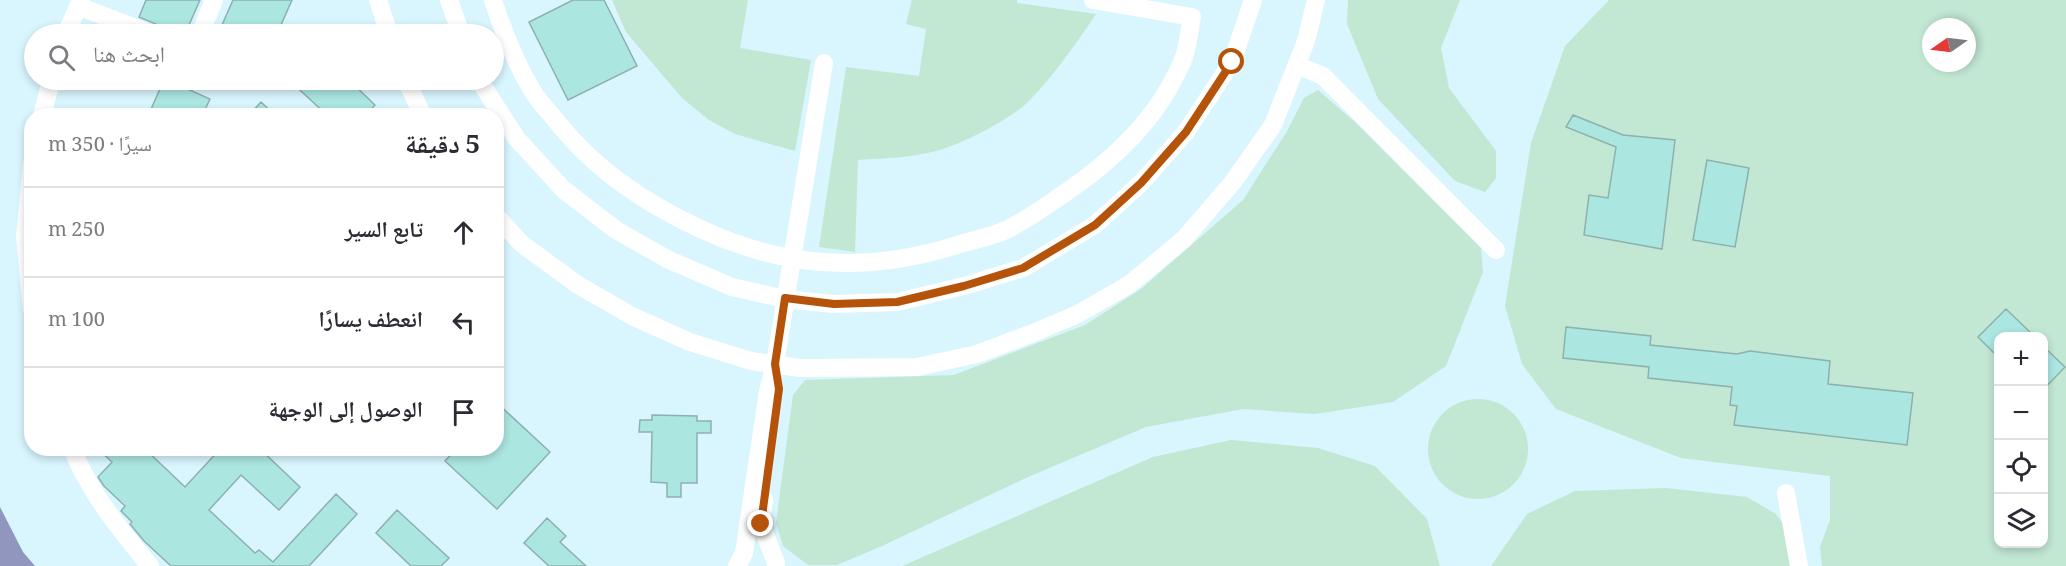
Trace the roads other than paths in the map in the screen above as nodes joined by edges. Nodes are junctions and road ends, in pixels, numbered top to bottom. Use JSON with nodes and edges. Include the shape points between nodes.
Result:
{"nodes":[{"id":1,"x":214,"y":0,"type":"edge"},
{"id":2,"x":378,"y":0,"type":"edge"},
{"id":3,"x":449,"y":0,"type":"edge"},
{"id":4,"x":494,"y":0,"type":"edge"},
{"id":5,"x":1093,"y":0,"type":"edge"},
{"id":6,"x":1253,"y":0,"type":"edge"},
{"id":7,"x":1316,"y":0,"type":"edge"},
{"id":8,"x":79,"y":3,"type":"edge"},
{"id":9,"x":70,"y":24,"type":"edge"},
{"id":10,"x":128,"y":24,"type":"edge"},
{"id":11,"x":204,"y":24,"type":"edge"},
{"id":12,"x":386,"y":24,"type":"edge"},
{"id":13,"x":457,"y":24,"type":"edge"},
{"id":14,"x":502,"y":24,"type":"edge"},
{"id":15,"x":504,"y":32,"type":"edge"},
{"id":16,"x":824,"y":63,"type":"dead end"},
{"id":17,"x":1297,"y":65,"type":"junction"},
{"id":18,"x":48,"y":90,"type":"edge"},
{"id":19,"x":411,"y":90,"type":"edge"},
{"id":20,"x":485,"y":90,"type":"edge"},
{"id":21,"x":44,"y":108,"type":"edge"},
{"id":22,"x":419,"y":108,"type":"edge"},
{"id":23,"x":497,"y":108,"type":"edge"},
{"id":24,"x":504,"y":119,"type":"edge"},
{"id":25,"x":504,"y":225,"type":"edge"},
{"id":26,"x":1496,"y":250,"type":"dead end"},
{"id":27,"x":792,"y":260,"type":"junction"},
{"id":28,"x":785,"y":298,"type":"junction"},
{"id":29,"x":775,"y":364,"type":"junction"},
{"id":30,"x":76,"y":456,"type":"edge"},
{"id":31,"x":1786,"y":493,"type":"dead end"},
{"id":32,"x":776,"y":563,"type":"dead end"},
{"id":33,"x":150,"y":566,"type":"edge"},
{"id":34,"x":737,"y":566,"type":"edge"},
{"id":35,"x":1799,"y":566,"type":"edge"}],
"edges":[{"from":1,"to":11,"type":"street"},
{"from":2,"to":12,"type":"street"},
{"from":3,"to":13,"type":"street"},
{"from":4,"to":14,"type":"street"},
{"from":5,"to":27,"type":"street","via":[[1192,17],[1183,61],[1153,114],[1123,147],[1077,185],[1005,230],[882,262],[834,264]]},
{"from":6,"to":28,"type":"street","via":[[1232,62],[1186,132],[1141,183],[1095,225],[1023,268],[897,302],[834,304]]},
{"from":7,"to":17,"type":"street"},
{"from":8,"to":9,"type":"street"},
{"from":8,"to":10,"type":"street"},
{"from":15,"to":27,"type":"street","via":[[532,91],[595,164],[681,220],[737,245]]},
{"from":16,"to":27,"type":"street"},
{"from":17,"to":26,"type":"street","via":[[1323,76]]},
{"from":17,"to":29,"type":"street","via":[[1273,125],[1233,182],[1184,239],[1121,289],[1077,314],[967,356],[916,367],[800,368]]},
{"from":18,"to":21,"type":"street"},
{"from":19,"to":22,"type":"street"},
{"from":20,"to":23,"type":"street"},
{"from":24,"to":28,"type":"street","via":[[517,139],[564,190],[616,230],[669,260],[732,287]]},
{"from":25,"to":29,"type":"street","via":[[522,244],[578,285],[634,317],[690,342],[751,362]]},
{"from":27,"to":28,"type":"street"},
{"from":28,"to":29,"type":"street"},
{"from":29,"to":32,"type":"street","via":[[779,389],[761,524]]},
{"from":29,"to":34,"type":"street","via":[[744,553]]},
{"from":30,"to":33,"type":"street","via":[[103,505]]},
{"from":31,"to":35,"type":"street"}]}
